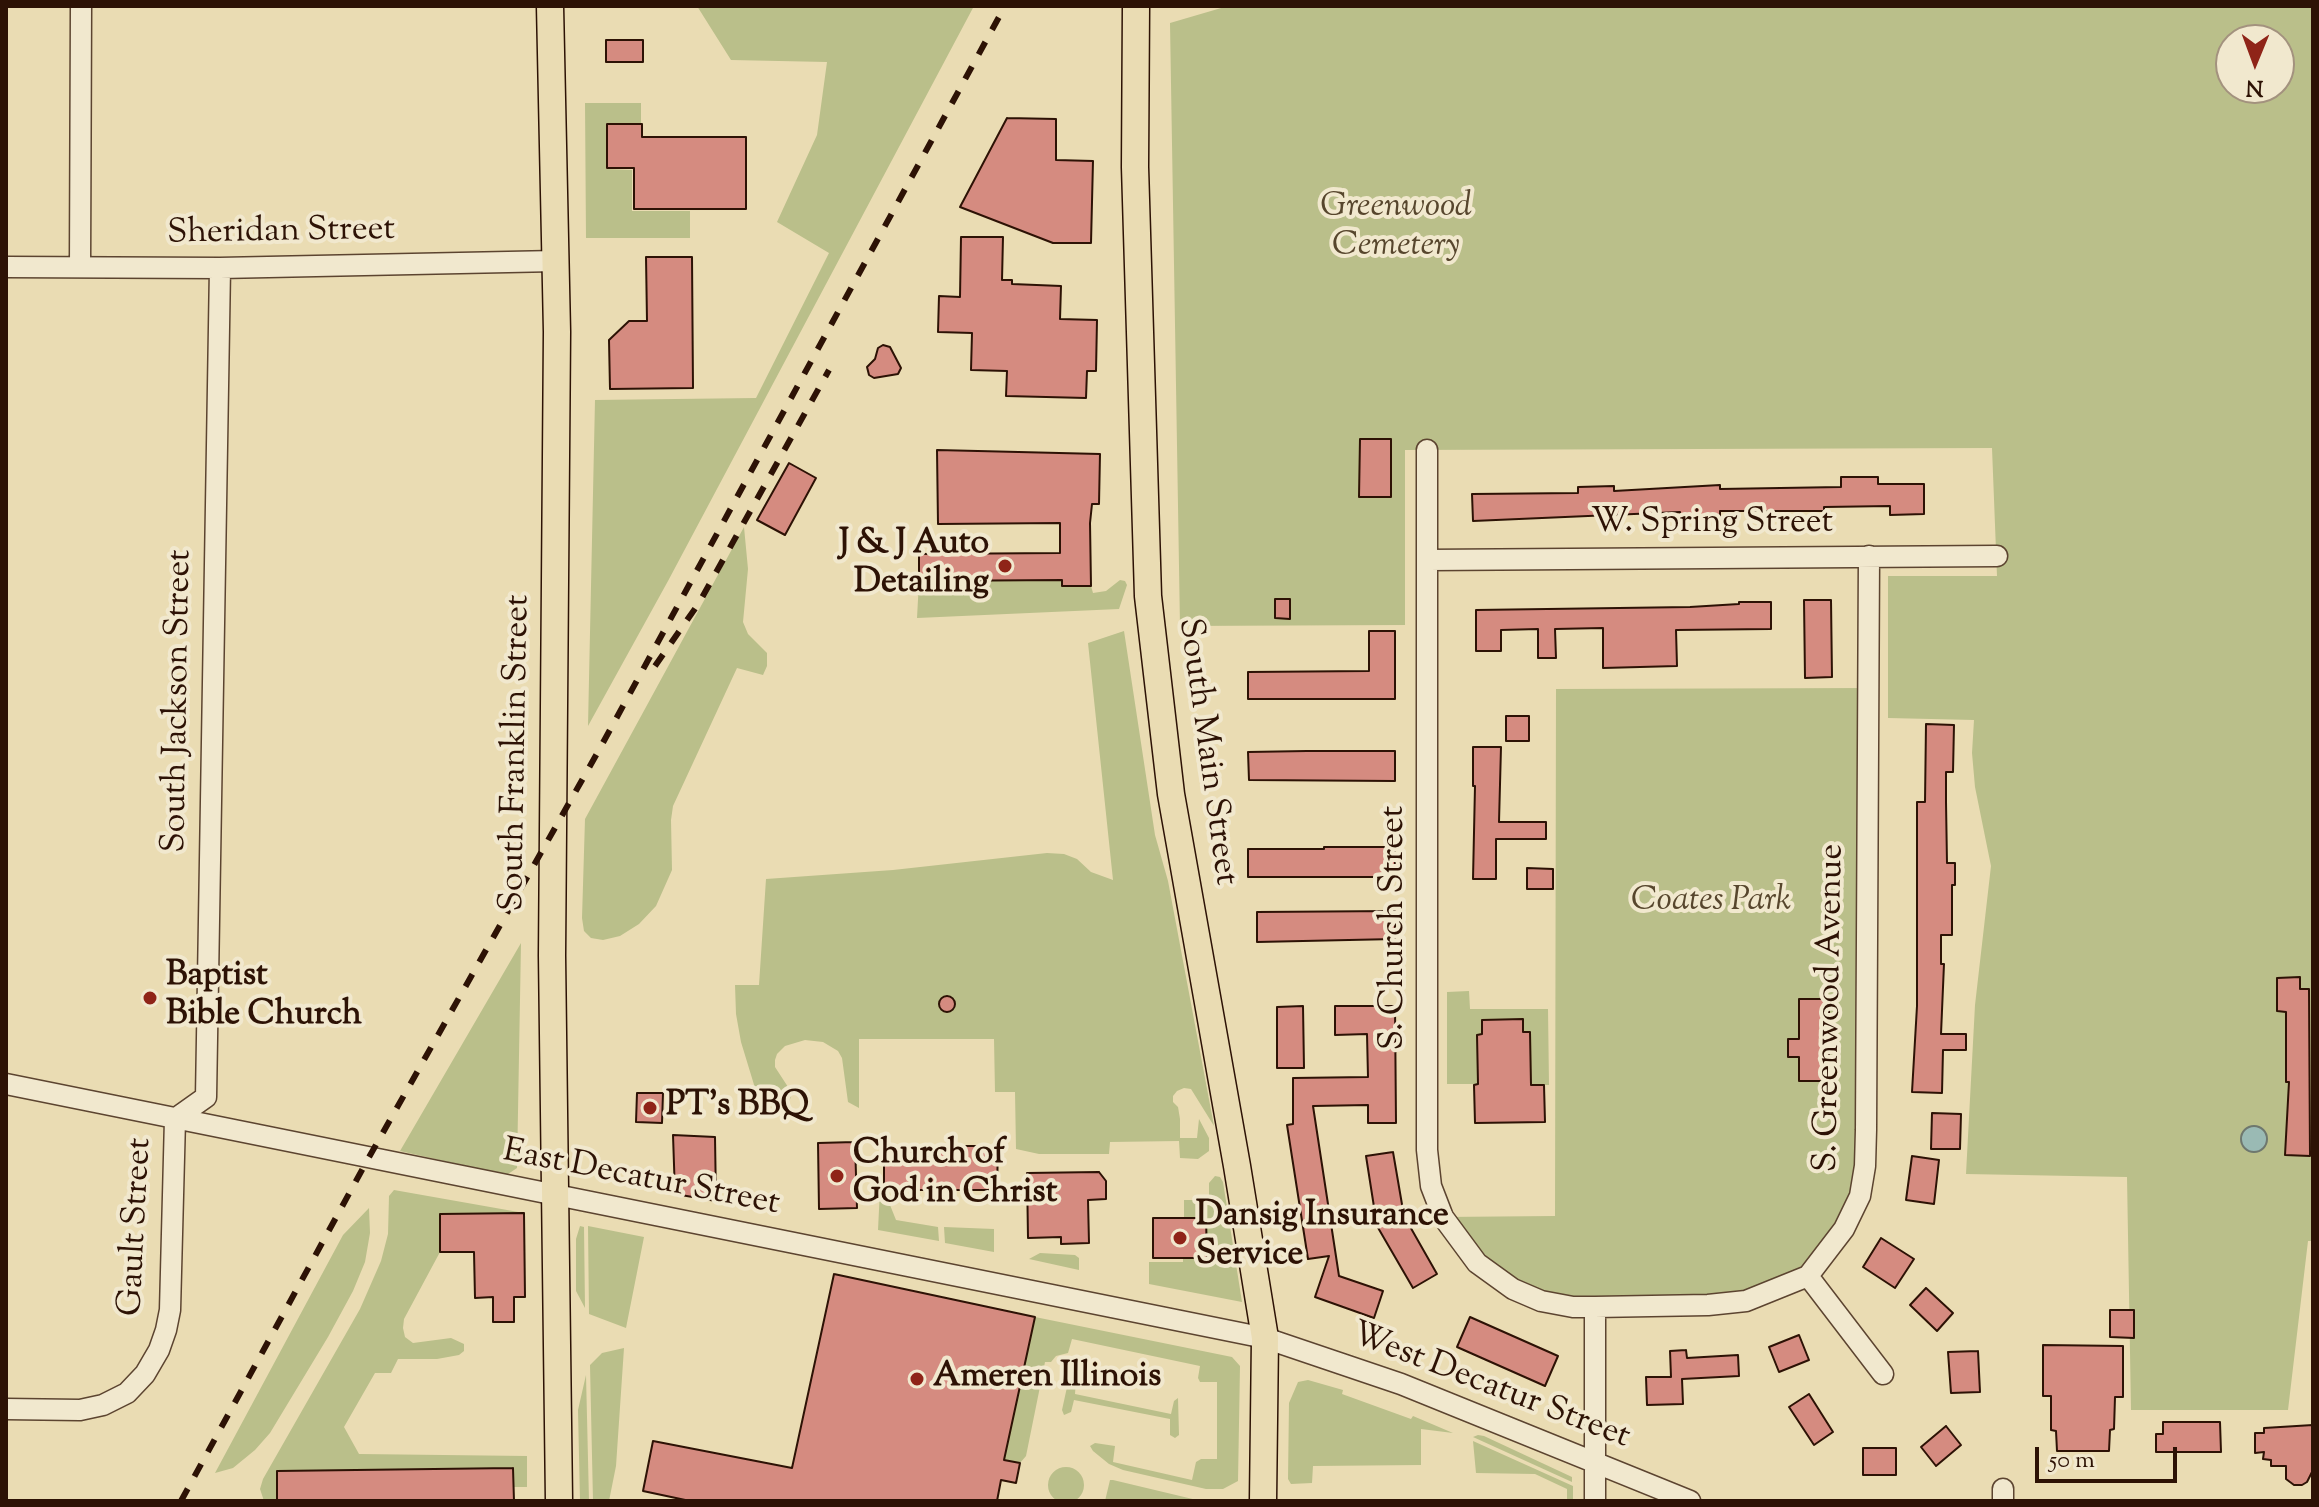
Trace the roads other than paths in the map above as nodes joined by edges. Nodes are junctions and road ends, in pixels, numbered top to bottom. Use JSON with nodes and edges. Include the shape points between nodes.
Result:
{"nodes":[{"id":1,"x":81,"y":6,"type":"edge"},
{"id":2,"x":550,"y":6,"type":"edge"},
{"id":3,"x":1136,"y":6,"type":"edge"},
{"id":4,"x":556,"y":261,"type":"junction"},
{"id":5,"x":6,"y":267,"type":"edge"},
{"id":6,"x":80,"y":267,"type":"junction"},
{"id":7,"x":220,"y":268,"type":"junction"},
{"id":8,"x":1427,"y":450,"type":"dead end"},
{"id":9,"x":1869,"y":556,"type":"junction"},
{"id":10,"x":1997,"y":556,"type":"dead end"},
{"id":11,"x":1428,"y":560,"type":"junction"},
{"id":12,"x":6,"y":1084,"type":"edge"},
{"id":13,"x":175,"y":1119,"type":"junction"},
{"id":14,"x":554,"y":1196,"type":"junction"},
{"id":15,"x":1808,"y":1276,"type":"junction"},
{"id":16,"x":1595,"y":1307,"type":"junction"},
{"id":17,"x":1265,"y":1338,"type":"junction"},
{"id":18,"x":1883,"y":1374,"type":"dead end"},
{"id":19,"x":6,"y":1409,"type":"edge"},
{"id":20,"x":1595,"y":1463,"type":"junction"},
{"id":21,"x":559,"y":1501,"type":"edge"},
{"id":22,"x":1263,"y":1501,"type":"edge"},
{"id":23,"x":1595,"y":1501,"type":"edge"},
{"id":24,"x":1690,"y":1501,"type":"edge"}],
"edges":[{"from":1,"to":6,"type":"street"},
{"from":2,"to":4,"type":"main road","name":"South Franklin Street"},
{"from":3,"to":17,"type":"main road","name":"South Main Street","via":[[1135,167],[1148,596],[1171,794]]},
{"from":4,"to":7,"type":"street","name":"Sheridan Street"},
{"from":4,"to":14,"type":"main road","name":"South Franklin Street"},
{"from":5,"to":6,"type":"street","name":"Sheridan Street"},
{"from":6,"to":7,"type":"street","name":"Sheridan Street"},
{"from":7,"to":13,"type":"street","name":"South Jackson Street","via":[[206,1097]]},
{"from":8,"to":11,"type":"street","name":"S. Church Street"},
{"from":9,"to":10,"type":"street","name":"W. Spring Street"},
{"from":9,"to":11,"type":"street","name":"W. Spring Street"},
{"from":9,"to":15,"type":"street","name":"S. Greenwood Avenue","via":[[1865,1166],[1860,1196],[1844,1229]]},
{"from":11,"to":16,"type":"street","name":"S. Church Street","via":[[1431,1186],[1450,1228],[1488,1272],[1541,1301]]},
{"from":12,"to":13,"type":"street","name":"East Decatur Street"},
{"from":13,"to":14,"type":"street","name":"East Decatur Street"},
{"from":13,"to":19,"type":"street","name":"Gault Street","via":[[170,1310],[159,1350],[127,1393],[103,1405],[80,1410]]},
{"from":14,"to":17,"type":"street","name":"East Decatur Street"},
{"from":14,"to":21,"type":"main road","name":"South Franklin Street"},
{"from":15,"to":16,"type":"street","via":[[1746,1301]]},
{"from":15,"to":18,"type":"street"},
{"from":16,"to":20,"type":"street"},
{"from":17,"to":20,"type":"street","name":"West Decatur Street","via":[[1401,1384]]},
{"from":17,"to":22,"type":"main road","name":"South Main Street"},
{"from":20,"to":23,"type":"street"},
{"from":20,"to":24,"type":"street","name":"West Decatur Street"}]}
